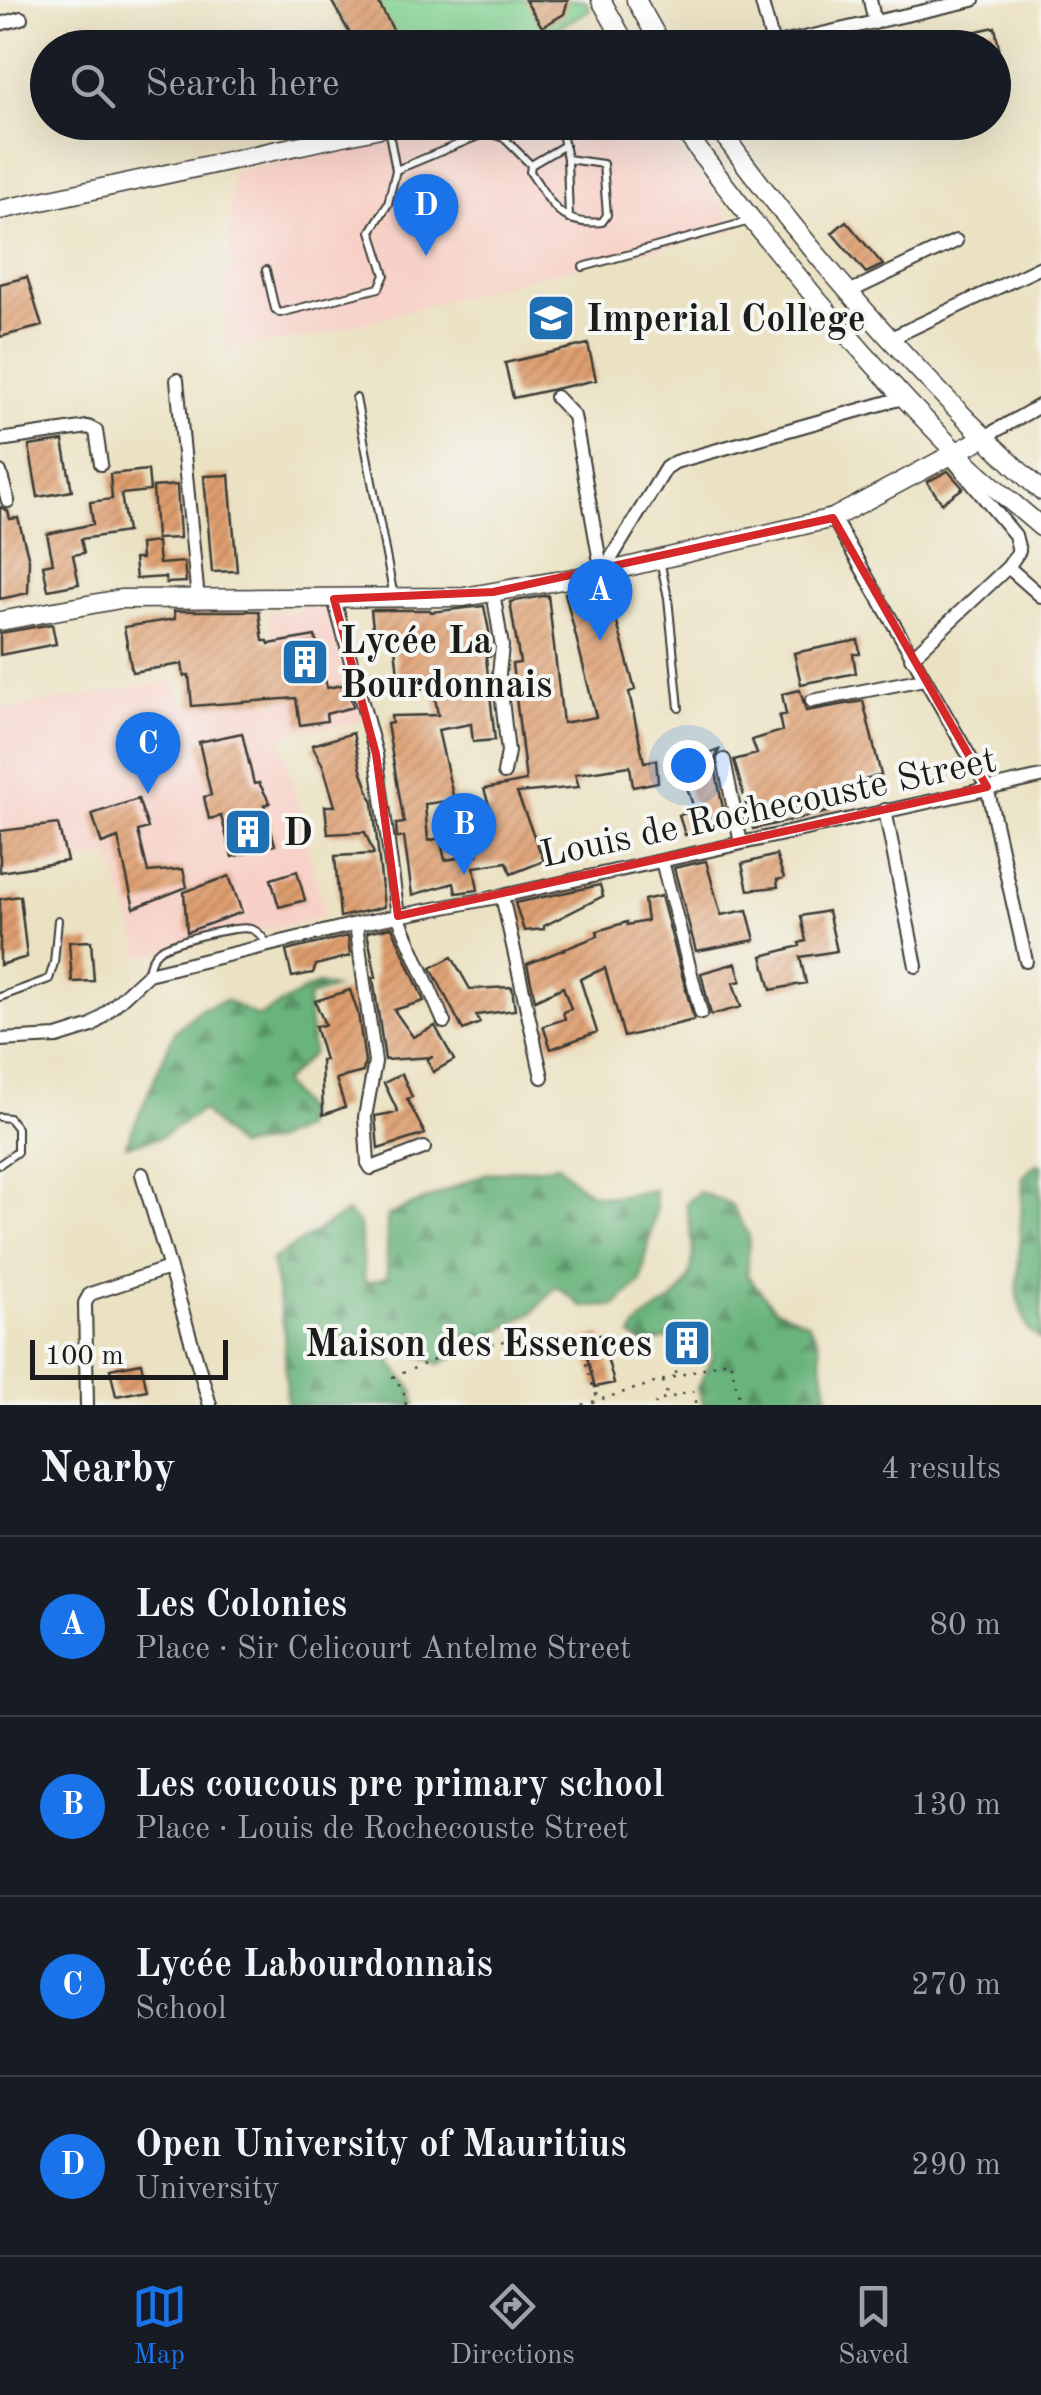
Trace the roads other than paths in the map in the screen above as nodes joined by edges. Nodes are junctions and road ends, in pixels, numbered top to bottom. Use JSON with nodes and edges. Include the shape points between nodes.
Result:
{"nodes":[{"id":1,"x":601,"y":0,"type":"edge"},
{"id":2,"x":636,"y":0,"type":"edge"},
{"id":3,"x":761,"y":0,"type":"edge"},
{"id":4,"x":870,"y":0,"type":"edge"},
{"id":5,"x":974,"y":0,"type":"edge"},
{"id":6,"x":21,"y":18,"type":"dead end"},
{"id":7,"x":875,"y":23,"type":"junction"},
{"id":8,"x":0,"y":24,"type":"edge"},
{"id":9,"x":618,"y":30,"type":"edge"},
{"id":10,"x":653,"y":30,"type":"edge"},
{"id":11,"x":764,"y":30,"type":"edge"},
{"id":12,"x":842,"y":30,"type":"edge"},
{"id":13,"x":327,"y":140,"type":"edge"},
{"id":14,"x":390,"y":140,"type":"edge"},
{"id":15,"x":469,"y":140,"type":"edge"},
{"id":16,"x":506,"y":140,"type":"edge"},
{"id":17,"x":564,"y":140,"type":"edge"},
{"id":18,"x":691,"y":140,"type":"edge"},
{"id":19,"x":727,"y":140,"type":"edge"},
{"id":20,"x":565,"y":145,"type":"junction"},
{"id":21,"x":567,"y":159,"type":"junction"},
{"id":22,"x":531,"y":165,"type":"junction"},
{"id":23,"x":396,"y":170,"type":"junction"},
{"id":24,"x":0,"y":210,"type":"edge"},
{"id":25,"x":569,"y":220,"type":"junction"},
{"id":26,"x":750,"y":221,"type":"junction"},
{"id":27,"x":956,"y":241,"type":"dead end"},
{"id":28,"x":583,"y":266,"type":"dead end"},
{"id":29,"x":1041,"y":266,"type":"edge"},
{"id":30,"x":266,"y":270,"type":"dead end"},
{"id":31,"x":850,"y":292,"type":"junction"},
{"id":32,"x":889,"y":339,"type":"junction"},
{"id":33,"x":177,"y":380,"type":"dead end"},
{"id":34,"x":556,"y":396,"type":"dead end"},
{"id":35,"x":356,"y":398,"type":"dead end"},
{"id":36,"x":906,"y":398,"type":"junction"},
{"id":37,"x":1041,"y":405,"type":"edge"},
{"id":38,"x":983,"y":438,"type":"junction"},
{"id":39,"x":0,"y":440,"type":"edge"},
{"id":40,"x":953,"y":454,"type":"junction"},
{"id":41,"x":101,"y":464,"type":"dead end"},
{"id":42,"x":0,"y":472,"type":"edge"},
{"id":43,"x":1041,"y":492,"type":"edge"},
{"id":44,"x":8,"y":502,"type":"dead end"},
{"id":45,"x":832,"y":518,"type":"junction"},
{"id":46,"x":1041,"y":527,"type":"edge"},
{"id":47,"x":660,"y":559,"type":"junction"},
{"id":48,"x":1008,"y":567,"type":"junction"},
{"id":49,"x":602,"y":572,"type":"junction"},
{"id":50,"x":493,"y":592,"type":"junction"},
{"id":51,"x":1041,"y":596,"type":"edge"},
{"id":52,"x":334,"y":598,"type":"junction"},
{"id":53,"x":394,"y":598,"type":"junction"},
{"id":54,"x":198,"y":600,"type":"junction"},
{"id":55,"x":0,"y":621,"type":"edge"},
{"id":56,"x":912,"y":658,"type":"junction"},
{"id":57,"x":924,"y":679,"type":"junction"},
{"id":58,"x":812,"y":701,"type":"dead end"},
{"id":59,"x":678,"y":708,"type":"dead end"},
{"id":60,"x":724,"y":760,"type":"dead end"},
{"id":61,"x":504,"y":773,"type":"dead end"},
{"id":62,"x":1041,"y":777,"type":"edge"},
{"id":63,"x":987,"y":786,"type":"junction"},
{"id":64,"x":884,"y":810,"type":"junction"},
{"id":65,"x":740,"y":843,"type":"junction"},
{"id":66,"x":662,"y":861,"type":"junction"},
{"id":67,"x":502,"y":896,"type":"junction"},
{"id":68,"x":398,"y":916,"type":"junction"},
{"id":69,"x":58,"y":920,"type":"dead end"},
{"id":70,"x":356,"y":924,"type":"junction"},
{"id":71,"x":268,"y":945,"type":"junction"},
{"id":72,"x":1026,"y":960,"type":"dead end"},
{"id":73,"x":916,"y":966,"type":"dead end"},
{"id":74,"x":148,"y":974,"type":"junction"},
{"id":75,"x":0,"y":997,"type":"edge"},
{"id":76,"x":702,"y":1013,"type":"dead end"},
{"id":77,"x":444,"y":1022,"type":"dead end"},
{"id":78,"x":0,"y":1040,"type":"edge"},
{"id":79,"x":542,"y":1077,"type":"dead end"},
{"id":80,"x":0,"y":1117,"type":"edge"},
{"id":81,"x":424,"y":1148,"type":"dead end"},
{"id":82,"x":0,"y":1164,"type":"edge"},
{"id":83,"x":142,"y":1174,"type":"dead end"},
{"id":84,"x":169,"y":1268,"type":"junction"},
{"id":85,"x":87,"y":1405,"type":"edge"},
{"id":86,"x":210,"y":1405,"type":"edge"}],
"edges":[{"from":1,"to":9,"type":"street"},
{"from":2,"to":10,"type":"street"},
{"from":3,"to":11,"type":"street"},
{"from":4,"to":7,"type":"street"},
{"from":5,"to":7,"type":"street"},
{"from":6,"to":8,"type":"street"},
{"from":7,"to":12,"type":"street"},
{"from":13,"to":24,"type":"street"},
{"from":14,"to":23,"type":"lane"},
{"from":15,"to":23,"type":"lane"},
{"from":16,"to":22,"type":"lane"},
{"from":17,"to":20,"type":"lane"},
{"from":18,"to":26,"type":"street"},
{"from":19,"to":31,"type":"street"},
{"from":20,"to":21,"type":"lane"},
{"from":20,"to":22,"type":"lane"},
{"from":21,"to":25,"type":"lane"},
{"from":21,"to":25,"type":"lane","via":[[602,164],[607,215],[602,222]]},
{"from":22,"to":25,"type":"lane"},
{"from":23,"to":30,"type":"lane","via":[[388,204],[371,232],[385,275],[379,288],[280,313]]},
{"from":26,"to":28,"type":"lane"},
{"from":26,"to":36,"type":"street"},
{"from":27,"to":31,"type":"street"},
{"from":29,"to":32,"type":"street"},
{"from":31,"to":32,"type":"street"},
{"from":32,"to":38,"type":"street"},
{"from":33,"to":54,"type":"street"},
{"from":34,"to":49,"type":"street","via":[[574,416]]},
{"from":35,"to":53,"type":"lane"},
{"from":36,"to":40,"type":"street"},
{"from":36,"to":49,"type":"street","via":[[676,462]]},
{"from":37,"to":38,"type":"street"},
{"from":38,"to":40,"type":"street"},
{"from":38,"to":43,"type":"street"},
{"from":39,"to":41,"type":"street","via":[[88,426],[96,431]]},
{"from":40,"to":45,"type":"street"},
{"from":40,"to":46,"type":"street"},
{"from":40,"to":48,"type":"street","via":[[1015,536],[1019,551]]},
{"from":42,"to":44,"type":"street"},
{"from":45,"to":47,"type":"street"},
{"from":45,"to":56,"type":"street"},
{"from":47,"to":49,"type":"street"},
{"from":47,"to":59,"type":"lane"},
{"from":48,"to":51,"type":"street"},
{"from":48,"to":56,"type":"street"},
{"from":49,"to":50,"type":"street"},
{"from":50,"to":53,"type":"street"},
{"from":50,"to":61,"type":"street","via":[[502,646]]},
{"from":52,"to":53,"type":"street"},
{"from":52,"to":54,"type":"street"},
{"from":52,"to":68,"type":"street","via":[[376,754]]},
{"from":54,"to":55,"type":"street","via":[[120,598]]},
{"from":56,"to":57,"type":"street"},
{"from":57,"to":58,"type":"street"},
{"from":57,"to":63,"type":"street"},
{"from":60,"to":65,"type":"street"},
{"from":62,"to":63,"type":"street","name":"Louis de Rochecouste Street"},
{"from":63,"to":64,"type":"street","name":"Louis de Rochecouste Street"},
{"from":63,"to":72,"type":"street"},
{"from":64,"to":65,"type":"street","name":"Louis de Rochecouste Street"},
{"from":64,"to":73,"type":"street"},
{"from":65,"to":66,"type":"street","name":"Louis de Rochecouste Street"},
{"from":66,"to":67,"type":"street","name":"Louis de Rochecouste Street"},
{"from":66,"to":76,"type":"street"},
{"from":67,"to":68,"type":"street","name":"Louis de Rochecouste Street"},
{"from":67,"to":79,"type":"street"},
{"from":68,"to":70,"type":"street","name":"Louis de Rochecouste Street"},
{"from":68,"to":77,"type":"street"},
{"from":69,"to":75,"type":"lane","via":[[49,980]]},
{"from":70,"to":71,"type":"street","name":"Louis de Rochecouste Street"},
{"from":70,"to":81,"type":"street","via":[[375,1062],[365,1117],[368,1162],[371,1168]]},
{"from":71,"to":74,"type":"street","name":"Louis de Rochecouste Street"},
{"from":71,"to":74,"type":"lane","via":[[246,928],[175,942],[160,948]]},
{"from":74,"to":78,"type":"street","name":"Louis de Rochecouste Street","via":[[92,1026]]},
{"from":80,"to":82,"type":"lane","via":[[18,1128],[17,1152]]},
{"from":83,"to":84,"type":"street"},
{"from":84,"to":85,"type":"street","via":[[90,1294]]},
{"from":84,"to":86,"type":"street"}]}
